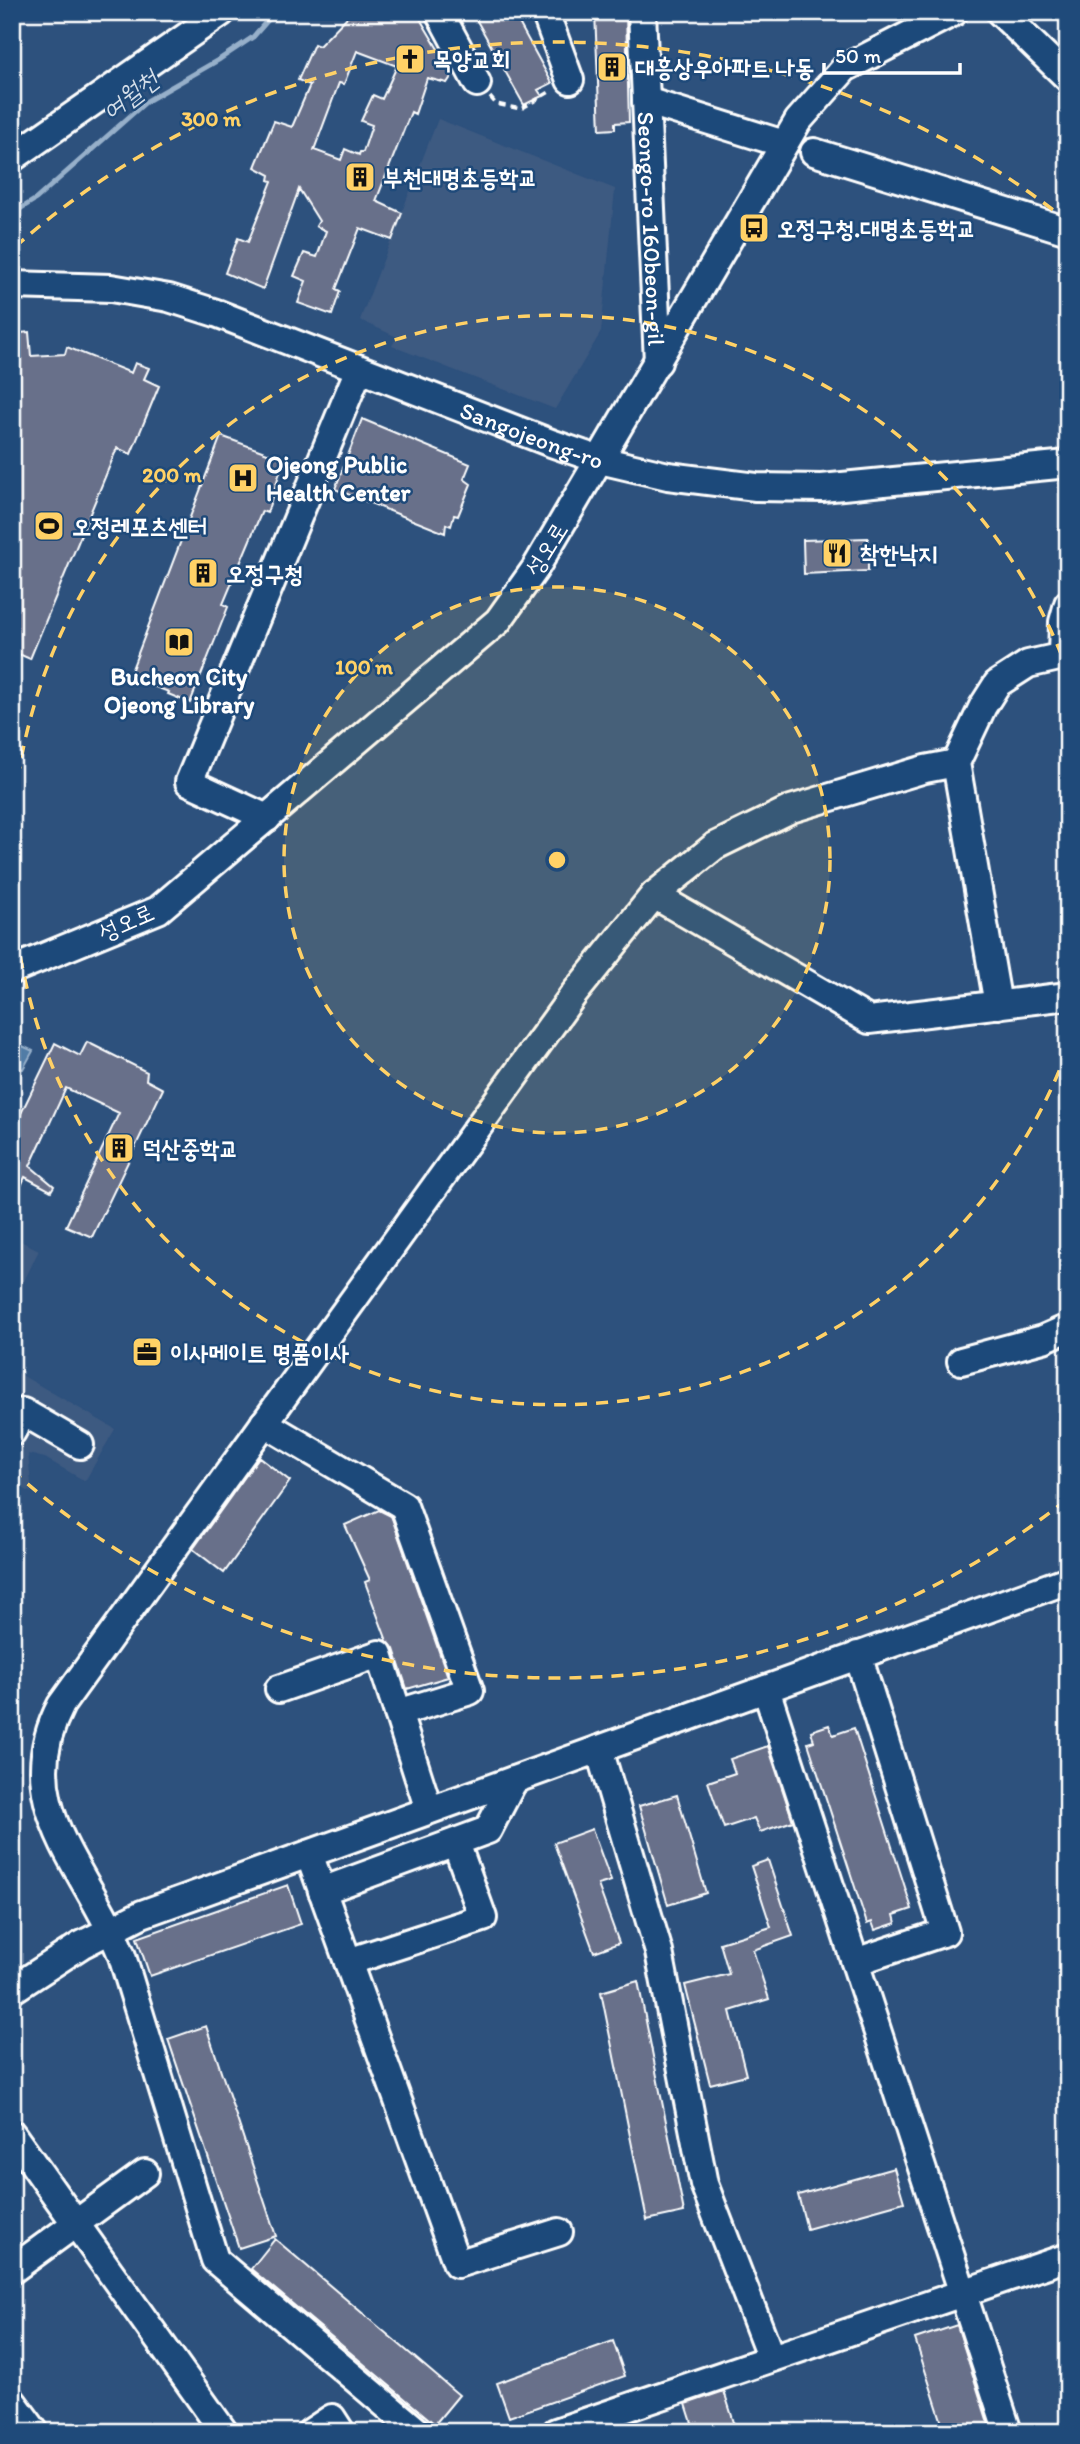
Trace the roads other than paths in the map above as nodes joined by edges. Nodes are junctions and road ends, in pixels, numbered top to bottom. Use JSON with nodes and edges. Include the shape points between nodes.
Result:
{"nodes":[{"id":1,"x":222,"y":12,"type":"edge"},
{"id":2,"x":439,"y":12,"type":"edge"},
{"id":3,"x":545,"y":12,"type":"edge"},
{"id":4,"x":642,"y":12,"type":"edge"},
{"id":5,"x":954,"y":12,"type":"edge"},
{"id":6,"x":1000,"y":12,"type":"edge"},
{"id":7,"x":1068,"y":78,"type":"edge"},
{"id":8,"x":570,"y":79,"type":"road end"},
{"id":9,"x":477,"y":83,"type":"road end"},
{"id":10,"x":646,"y":100,"type":"junction"},
{"id":11,"x":784,"y":144,"type":"junction"},
{"id":12,"x":814,"y":152,"type":"dead end"},
{"id":13,"x":12,"y":158,"type":"edge"},
{"id":14,"x":1068,"y":231,"type":"edge"},
{"id":15,"x":12,"y":285,"type":"edge"},
{"id":16,"x":658,"y":362,"type":"junction"},
{"id":17,"x":359,"y":369,"type":"junction"},
{"id":18,"x":600,"y":460,"type":"junction"},
{"id":19,"x":1068,"y":464,"type":"edge"},
{"id":20,"x":1068,"y":604,"type":"edge"},
{"id":21,"x":1065,"y":655,"type":"edge"},
{"id":22,"x":956,"y":763,"type":"junction"},
{"id":23,"x":267,"y":818,"type":"junction"},
{"id":24,"x":654,"y":895,"type":"junction"},
{"id":25,"x":12,"y":970,"type":"edge"},
{"id":26,"x":1068,"y":996,"type":"edge"},
{"id":27,"x":998,"y":1005,"type":"junction"},
{"id":28,"x":1068,"y":1328,"type":"edge"},
{"id":29,"x":961,"y":1361,"type":"dead end"},
{"id":30,"x":264,"y":1423,"type":"junction"},
{"id":31,"x":12,"y":1432,"type":"edge"},
{"id":32,"x":80,"y":1445,"type":"dead end"},
{"id":33,"x":1068,"y":1580,"type":"edge"},
{"id":34,"x":858,"y":1656,"type":"junction"},
{"id":35,"x":279,"y":1689,"type":"dead end"},
{"id":36,"x":766,"y":1689,"type":"junction"},
{"id":37,"x":398,"y":1713,"type":"junction"},
{"id":38,"x":599,"y":1749,"type":"junction"},
{"id":39,"x":514,"y":1780,"type":"junction"},
{"id":40,"x":429,"y":1810,"type":"junction"},
{"id":41,"x":456,"y":1843,"type":"junction"},
{"id":42,"x":309,"y":1854,"type":"junction"},
{"id":43,"x":322,"y":1891,"type":"junction"},
{"id":44,"x":112,"y":1929,"type":"junction"},
{"id":45,"x":348,"y":1962,"type":"junction"},
{"id":46,"x":855,"y":1962,"type":"junction"},
{"id":47,"x":12,"y":1990,"type":"edge"},
{"id":48,"x":12,"y":2134,"type":"edge"},
{"id":49,"x":145,"y":2173,"type":"dead end"},
{"id":50,"x":75,"y":2225,"type":"junction"},
{"id":51,"x":559,"y":2232,"type":"dead end"},
{"id":52,"x":1068,"y":2257,"type":"edge"},
{"id":53,"x":12,"y":2270,"type":"edge"},
{"id":54,"x":962,"y":2291,"type":"junction"},
{"id":55,"x":771,"y":2358,"type":"junction"},
{"id":56,"x":12,"y":2401,"type":"edge"},
{"id":57,"x":35,"y":2432,"type":"edge"},
{"id":58,"x":224,"y":2432,"type":"edge"},
{"id":59,"x":418,"y":2432,"type":"edge"},
{"id":60,"x":556,"y":2432,"type":"edge"},
{"id":61,"x":1008,"y":2432,"type":"edge"}],
"edges":[{"from":1,"to":13,"type":"street"},
{"from":2,"to":9,"type":"street"},
{"from":3,"to":8,"type":"street"},
{"from":4,"to":10,"type":"street","name":"Seongo-ro 160beon-gil"},
{"from":5,"to":11,"type":"street","name":"성오로","via":[[845,68],[797,121]]},
{"from":6,"to":7,"type":"street"},
{"from":10,"to":11,"type":"street"},
{"from":10,"to":16,"type":"street","name":"Seongo-ro 160beon-gil"},
{"from":11,"to":16,"type":"street","name":"성오로"},
{"from":12,"to":14,"type":"street"},
{"from":15,"to":17,"type":"street","name":"Sangojeong-ro","via":[[111,288],[169,298]]},
{"from":16,"to":18,"type":"street","name":"성오로"},
{"from":17,"to":18,"type":"street","name":"Sangojeong-ro"},
{"from":17,"to":23,"type":"street","via":[[189,782]]},
{"from":18,"to":19,"type":"street","name":"Sangojeong-ro","via":[[668,477],[756,487],[822,488]]},
{"from":18,"to":23,"type":"street","name":"성오로","via":[[498,621]]},
{"from":20,"to":21,"type":"street","via":[[1063,622]]},
{"from":21,"to":22,"type":"street","via":[[1028,664],[997,684]]},
{"from":22,"to":24,"type":"street","via":[[791,809],[715,846]]},
{"from":22,"to":27,"type":"street"},
{"from":23,"to":25,"type":"street","name":"성오로","via":[[158,910]]},
{"from":24,"to":27,"type":"street","via":[[869,1020]]},
{"from":24,"to":30,"type":"street","via":[[574,993]]},
{"from":26,"to":27,"type":"street"},
{"from":28,"to":29,"type":"street"},
{"from":30,"to":37,"type":"street","via":[[404,1506],[470,1691]]},
{"from":30,"to":44,"type":"street","via":[[61,1704],[50,1726],[42,1761],[49,1809],[69,1859]]},
{"from":31,"to":32,"type":"street","via":[[23,1412]]},
{"from":33,"to":34,"type":"street"},
{"from":34,"to":36,"type":"street"},
{"from":34,"to":46,"type":"street","via":[[944,1932]]},
{"from":35,"to":37,"type":"street","via":[[379,1654]]},
{"from":36,"to":38,"type":"street"},
{"from":36,"to":46,"type":"street"},
{"from":37,"to":40,"type":"street"},
{"from":38,"to":39,"type":"street"},
{"from":38,"to":55,"type":"street","via":[[659,1952],[704,2184]]},
{"from":39,"to":40,"type":"street"},
{"from":39,"to":41,"type":"street","via":[[488,1830]]},
{"from":40,"to":42,"type":"street"},
{"from":41,"to":43,"type":"street"},
{"from":41,"to":45,"type":"street","via":[[483,1919]]},
{"from":42,"to":43,"type":"street"},
{"from":42,"to":44,"type":"street"},
{"from":43,"to":45,"type":"street"},
{"from":44,"to":47,"type":"street"},
{"from":44,"to":59,"type":"street","via":[[215,2260]]},
{"from":45,"to":51,"type":"street","via":[[457,2264]]},
{"from":46,"to":54,"type":"street"},
{"from":48,"to":50,"type":"street"},
{"from":49,"to":50,"type":"street"},
{"from":50,"to":53,"type":"street"},
{"from":50,"to":58,"type":"street"},
{"from":52,"to":54,"type":"street"},
{"from":54,"to":55,"type":"street"},
{"from":54,"to":61,"type":"street"},
{"from":55,"to":60,"type":"street"},
{"from":56,"to":57,"type":"street"}]}
